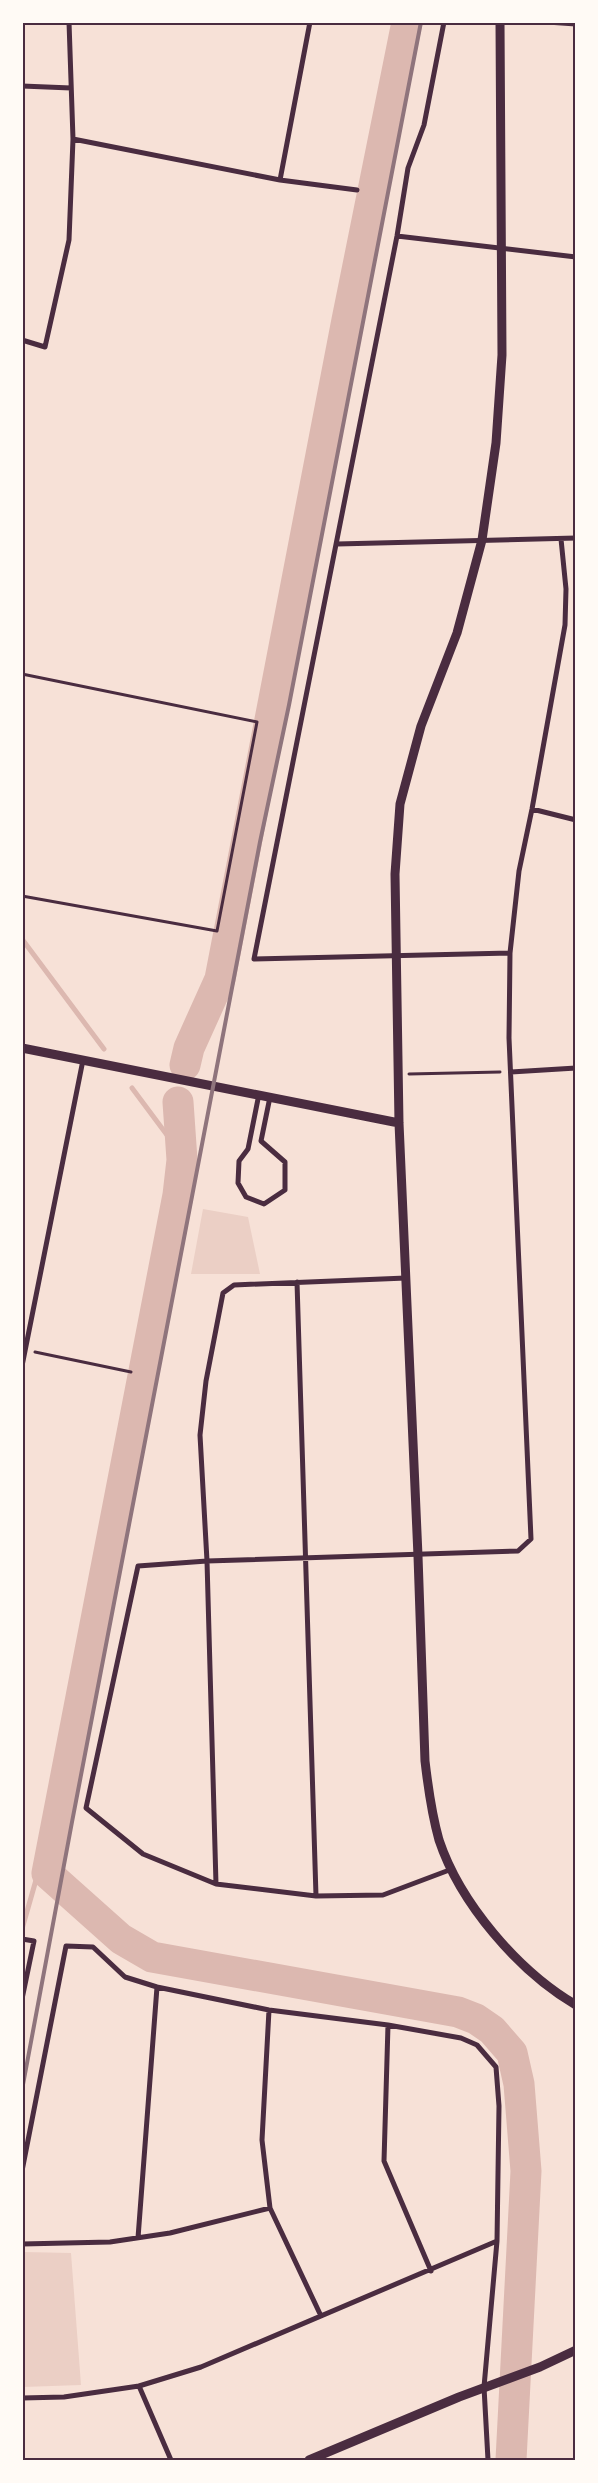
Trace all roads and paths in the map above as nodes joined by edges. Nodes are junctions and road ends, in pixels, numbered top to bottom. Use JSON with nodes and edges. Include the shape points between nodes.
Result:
{"nodes":[{"id":1,"x":70,"y":22,"type":"edge"},
{"id":2,"x":310,"y":22,"type":"edge"},
{"id":3,"x":444,"y":22,"type":"edge"},
{"id":4,"x":500,"y":22,"type":"edge"},
{"id":5,"x":547,"y":22,"type":"edge"},
{"id":6,"x":576,"y":24,"type":"edge"},
{"id":7,"x":22,"y":86,"type":"edge"},
{"id":8,"x":71,"y":88,"type":"junction"},
{"id":9,"x":73,"y":139,"type":"junction"},
{"id":10,"x":280,"y":180,"type":"junction"},
{"id":11,"x":357,"y":190,"type":"dead end"},
{"id":12,"x":397,"y":236,"type":"junction"},
{"id":13,"x":502,"y":248,"type":"junction"},
{"id":14,"x":576,"y":257,"type":"edge"},
{"id":15,"x":22,"y":340,"type":"edge"},
{"id":16,"x":576,"y":538,"type":"edge"},
{"id":17,"x":561,"y":539,"type":"junction"},
{"id":18,"x":482,"y":540,"type":"junction"},
{"id":19,"x":337,"y":544,"type":"junction"},
{"id":20,"x":22,"y":674,"type":"edge"},
{"id":21,"x":532,"y":810,"type":"junction"},
{"id":22,"x":576,"y":820,"type":"edge"},
{"id":23,"x":22,"y":896,"type":"edge"},
{"id":24,"x":510,"y":953,"type":"junction"},
{"id":25,"x":395,"y":955,"type":"junction"},
{"id":26,"x":22,"y":1048,"type":"edge"},
{"id":27,"x":83,"y":1060,"type":"junction"},
{"id":28,"x":576,"y":1068,"type":"edge"},
{"id":29,"x":511,"y":1072,"type":"junction"},
{"id":30,"x":397,"y":1074,"type":"junction"},
{"id":31,"x":259,"y":1094,"type":"junction"},
{"id":32,"x":270,"y":1097,"type":"junction"},
{"id":33,"x":399,"y":1122,"type":"junction"},
{"id":34,"x":406,"y":1278,"type":"junction"},
{"id":35,"x":297,"y":1282,"type":"junction"},
{"id":36,"x":26,"y":1350,"type":"junction"},
{"id":37,"x":22,"y":1366,"type":"edge"},
{"id":38,"x":132,"y":1372,"type":"dead end"},
{"id":39,"x":418,"y":1556,"type":"junction"},
{"id":40,"x":307,"y":1560,"type":"junction"},
{"id":41,"x":207,"y":1561,"type":"junction"},
{"id":42,"x":452,"y":1869,"type":"junction"},
{"id":43,"x":216,"y":1884,"type":"junction"},
{"id":44,"x":316,"y":1896,"type":"junction"},
{"id":45,"x":22,"y":1939,"type":"edge"},
{"id":46,"x":157,"y":1987,"type":"junction"},
{"id":47,"x":22,"y":1999,"type":"edge"},
{"id":48,"x":576,"y":2005,"type":"edge"},
{"id":49,"x":269,"y":2010,"type":"junction"},
{"id":50,"x":388,"y":2025,"type":"junction"},
{"id":51,"x":22,"y":2171,"type":"edge"},
{"id":52,"x":270,"y":2208,"type":"junction"},
{"id":53,"x":138,"y":2238,"type":"junction"},
{"id":54,"x":497,"y":2241,"type":"junction"},
{"id":55,"x":22,"y":2244,"type":"edge"},
{"id":56,"x":431,"y":2271,"type":"junction"},
{"id":57,"x":321,"y":2316,"type":"junction"},
{"id":58,"x":576,"y":2350,"type":"edge"},
{"id":59,"x":139,"y":2386,"type":"junction"},
{"id":60,"x":484,"y":2387,"type":"junction"},
{"id":61,"x":22,"y":2398,"type":"edge"},
{"id":62,"x":171,"y":2460,"type":"edge"},
{"id":63,"x":309,"y":2460,"type":"edge"},
{"id":64,"x":488,"y":2460,"type":"edge"}],
"edges":[{"from":1,"to":8,"type":"street"},
{"from":2,"to":10,"type":"street"},
{"from":3,"to":12,"type":"street","via":[[424,125],[408,168]]},
{"from":4,"to":13,"type":"street"},
{"from":5,"to":6,"type":"street"},
{"from":7,"to":8,"type":"street"},
{"from":8,"to":9,"type":"street"},
{"from":9,"to":10,"type":"street"},
{"from":9,"to":15,"type":"street","via":[[70,240],[45,347]]},
{"from":10,"to":11,"type":"street"},
{"from":12,"to":13,"type":"street"},
{"from":12,"to":19,"type":"street"},
{"from":13,"to":14,"type":"street"},
{"from":13,"to":18,"type":"street","via":[[502,354],[496,443]]},
{"from":16,"to":17,"type":"street"},
{"from":17,"to":18,"type":"street"},
{"from":17,"to":21,"type":"street","via":[[566,589],[564,625]]},
{"from":18,"to":19,"type":"street"},
{"from":18,"to":25,"type":"street","via":[[457,634],[420,726],[400,804],[395,874]]},
{"from":19,"to":25,"type":"street","via":[[254,959]]},
{"from":20,"to":23,"type":"path","via":[[257,722],[217,931]]},
{"from":21,"to":22,"type":"street"},
{"from":21,"to":24,"type":"street","via":[[519,871]]},
{"from":24,"to":25,"type":"street"},
{"from":24,"to":29,"type":"street"},
{"from":25,"to":30,"type":"street"},
{"from":26,"to":27,"type":"street"},
{"from":27,"to":31,"type":"street"},
{"from":27,"to":36,"type":"street"},
{"from":28,"to":29,"type":"street"},
{"from":29,"to":30,"type":"path"},
{"from":29,"to":39,"type":"street","via":[[531,1539],[518,1551]]},
{"from":30,"to":33,"type":"street"},
{"from":31,"to":32,"type":"street"},
{"from":31,"to":32,"type":"street","via":[[248,1149],[239,1161],[238,1183],[246,1197],[264,1204],[285,1190],[285,1162],[261,1141]]},
{"from":32,"to":33,"type":"street"},
{"from":33,"to":34,"type":"street"},
{"from":34,"to":35,"type":"street"},
{"from":34,"to":39,"type":"street"},
{"from":35,"to":40,"type":"street"},
{"from":35,"to":41,"type":"street","via":[[234,1285],[223,1293],[206,1381],[200,1435]]},
{"from":36,"to":37,"type":"street"},
{"from":36,"to":38,"type":"path"},
{"from":39,"to":40,"type":"street"},
{"from":39,"to":42,"type":"street","via":[[425,1761],[440,1840]]},
{"from":40,"to":41,"type":"street"},
{"from":40,"to":44,"type":"street"},
{"from":41,"to":43,"type":"street"},
{"from":41,"to":43,"type":"street","via":[[138,1566],[86,1808],[143,1854]]},
{"from":42,"to":44,"type":"street","via":[[383,1895]]},
{"from":42,"to":48,"type":"street","via":[[478,1912],[513,1956],[532,1974]]},
{"from":43,"to":44,"type":"street"},
{"from":45,"to":47,"type":"street","via":[[34,1941]]},
{"from":46,"to":49,"type":"street"},
{"from":46,"to":51,"type":"street","via":[[126,1977],[93,1947],[66,1946]]},
{"from":46,"to":53,"type":"street"},
{"from":49,"to":50,"type":"street"},
{"from":49,"to":52,"type":"street","via":[[262,2140]]},
{"from":50,"to":54,"type":"street","via":[[461,2038],[477,2045],[496,2068],[499,2106]]},
{"from":50,"to":56,"type":"street","via":[[384,2161]]},
{"from":52,"to":53,"type":"street"},
{"from":52,"to":57,"type":"street"},
{"from":53,"to":55,"type":"street","via":[[110,2242]]},
{"from":54,"to":56,"type":"street"},
{"from":54,"to":60,"type":"street"},
{"from":56,"to":57,"type":"street"},
{"from":57,"to":59,"type":"street","via":[[201,2367]]},
{"from":58,"to":60,"type":"street"},
{"from":59,"to":61,"type":"street","via":[[64,2397]]},
{"from":59,"to":62,"type":"street"},
{"from":60,"to":63,"type":"street"},
{"from":60,"to":64,"type":"street"}]}
